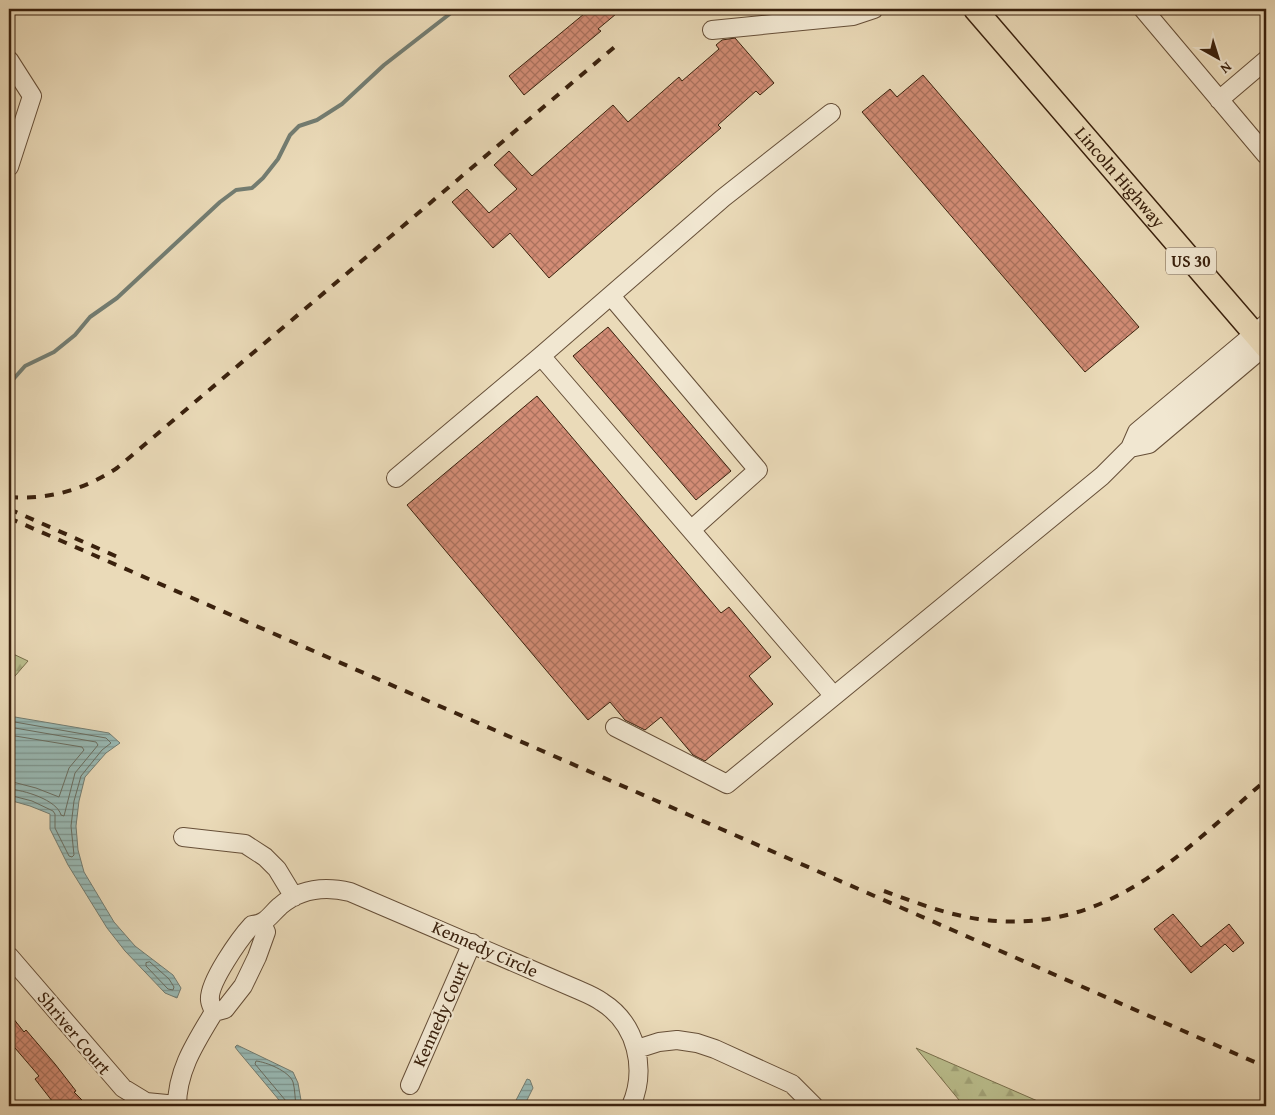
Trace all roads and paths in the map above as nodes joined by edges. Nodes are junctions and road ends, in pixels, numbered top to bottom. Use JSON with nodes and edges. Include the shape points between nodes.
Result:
{"nodes":[{"id":1,"x":874,"y":9,"type":"edge"},
{"id":2,"x":975,"y":9,"type":"edge"},
{"id":3,"x":1143,"y":9,"type":"edge"},
{"id":4,"x":712,"y":30,"type":"dead end"},
{"id":5,"x":9,"y":60,"type":"edge"},
{"id":6,"x":1266,"y":60,"type":"edge"},
{"id":7,"x":1219,"y":100,"type":"junction"},
{"id":8,"x":831,"y":113,"type":"dead end"},
{"id":9,"x":1266,"y":155,"type":"edge"},
{"id":10,"x":9,"y":167,"type":"edge"},
{"id":11,"x":611,"y":296,"type":"junction"},
{"id":12,"x":1263,"y":338,"type":"edge"},
{"id":13,"x":541,"y":356,"type":"junction"},
{"id":14,"x":396,"y":478,"type":"dead end"},
{"id":15,"x":690,"y":530,"type":"junction"},
{"id":16,"x":834,"y":696,"type":"junction"},
{"id":17,"x":615,"y":727,"type":"dead end"},
{"id":18,"x":184,"y":837,"type":"dead end"},
{"id":19,"x":294,"y":897,"type":"junction"},
{"id":20,"x":262,"y":924,"type":"junction"},
{"id":21,"x":472,"y":943,"type":"junction"},
{"id":22,"x":9,"y":956,"type":"edge"},
{"id":23,"x":214,"y":1012,"type":"junction"},
{"id":24,"x":637,"y":1049,"type":"junction"},
{"id":25,"x":410,"y":1085,"type":"dead end"},
{"id":26,"x":177,"y":1106,"type":"edge"},
{"id":27,"x":631,"y":1106,"type":"edge"},
{"id":28,"x":814,"y":1106,"type":"edge"}],
"edges":[{"from":1,"to":4,"type":"street","via":[[853,16]]},
{"from":2,"to":12,"type":"main road","name":"Lincoln Highway","number":"US 30"},
{"from":3,"to":7,"type":"street"},
{"from":5,"to":10,"type":"street","via":[[32,96]]},
{"from":6,"to":7,"type":"street"},
{"from":7,"to":9,"type":"street"},
{"from":8,"to":11,"type":"street","via":[[723,198]]},
{"from":11,"to":13,"type":"street"},
{"from":11,"to":15,"type":"street","via":[[758,470]]},
{"from":12,"to":16,"type":"street","via":[[1137,432],[1130,448],[1102,476]]},
{"from":13,"to":14,"type":"street"},
{"from":13,"to":15,"type":"street"},
{"from":15,"to":16,"type":"street"},
{"from":16,"to":17,"type":"street","via":[[727,784]]},
{"from":18,"to":19,"type":"street","via":[[245,844],[277,869]]},
{"from":19,"to":20,"type":"street","name":"Kennedy Circle"},
{"from":19,"to":21,"type":"street","name":"Kennedy Circle","via":[[312,890],[350,892]]},
{"from":20,"to":23,"type":"street","via":[[266,932],[243,986],[225,1009]]},
{"from":20,"to":23,"type":"street","name":"Kennedy Circle","via":[[252,925],[225,962],[211,993]]},
{"from":21,"to":24,"type":"street","name":"Kennedy Circle","via":[[602,1002],[624,1023]]},
{"from":21,"to":25,"type":"street","name":"Kennedy Court"},
{"from":22,"to":26,"type":"street","name":"Shriver Court","via":[[123,1088],[146,1102]]},
{"from":23,"to":26,"type":"street","via":[[182,1070]]},
{"from":24,"to":27,"type":"street","name":"Kennedy Circle","via":[[638,1080]]},
{"from":24,"to":28,"type":"street","via":[[677,1040],[697,1043],[792,1084]]}]}
